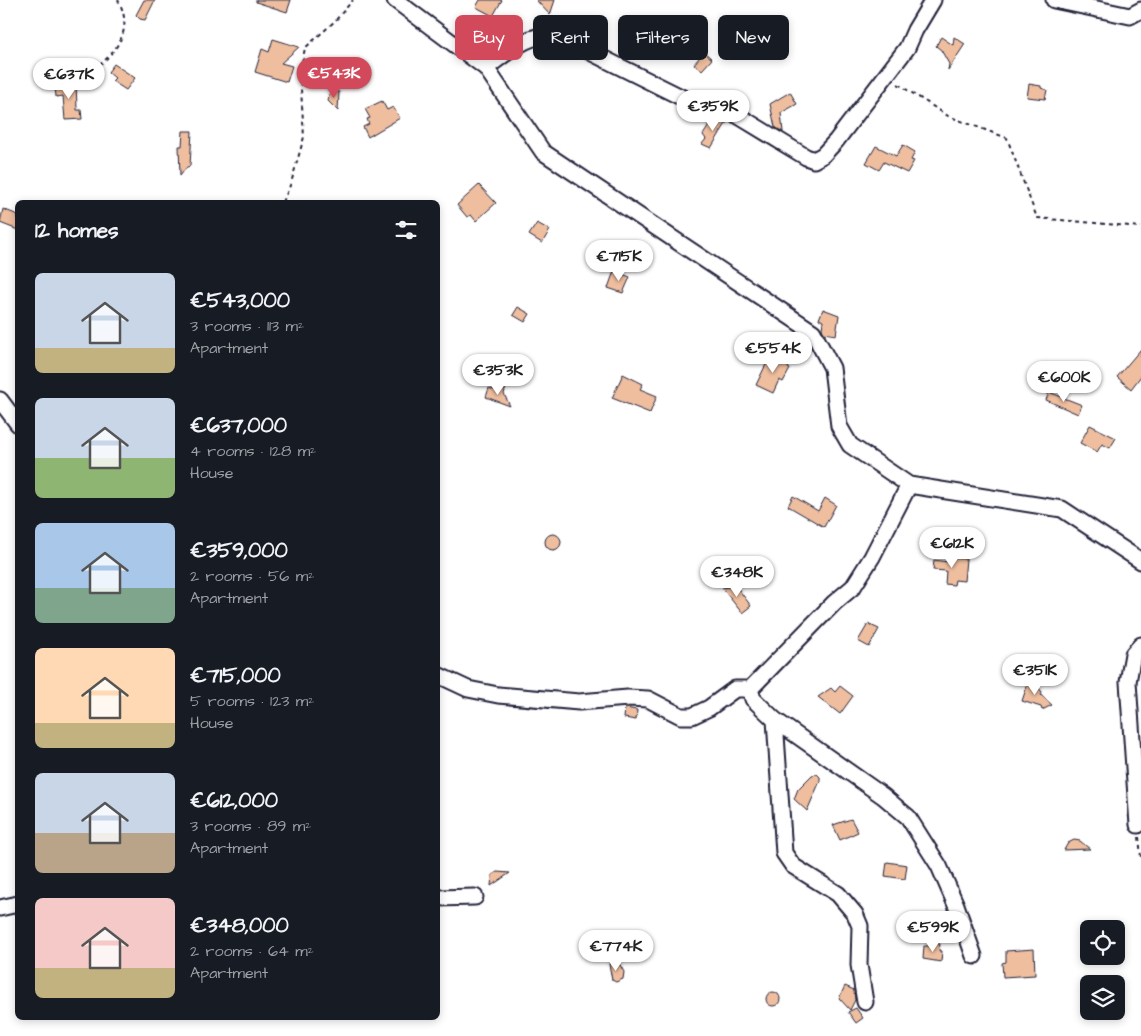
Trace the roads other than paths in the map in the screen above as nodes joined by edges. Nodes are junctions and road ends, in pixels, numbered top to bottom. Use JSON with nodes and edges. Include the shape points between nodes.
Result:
{"nodes":[{"id":1,"x":933,"y":0,"type":"edge"},
{"id":2,"x":1054,"y":0,"type":"edge"},
{"id":3,"x":397,"y":1,"type":"edge"},
{"id":4,"x":1141,"y":10,"type":"edge"},
{"id":5,"x":486,"y":68,"type":"junction"},
{"id":6,"x":0,"y":400,"type":"edge"},
{"id":7,"x":15,"y":420,"type":"edge"},
{"id":8,"x":909,"y":485,"type":"junction"},
{"id":9,"x":1141,"y":561,"type":"edge"},
{"id":10,"x":1141,"y":645,"type":"edge"},
{"id":11,"x":440,"y":676,"type":"edge"},
{"id":12,"x":750,"y":689,"type":"junction"},
{"id":13,"x":775,"y":720,"type":"junction"},
{"id":14,"x":1138,"y":825,"type":"road end"},
{"id":15,"x":475,"y":897,"type":"dead end"},
{"id":16,"x":440,"y":898,"type":"edge"},
{"id":17,"x":15,"y":905,"type":"edge"},
{"id":18,"x":0,"y":908,"type":"edge"},
{"id":19,"x":974,"y":956,"type":"dead end"},
{"id":20,"x":864,"y":1002,"type":"dead end"}],
"edges":[{"from":1,"to":5,"type":"street","via":[[908,48],[836,141],[814,160],[737,115],[679,97],[549,34],[522,43]]},
{"from":2,"to":4,"type":"street","via":[[1130,16]]},
{"from":3,"to":5,"type":"street"},
{"from":5,"to":8,"type":"street","via":[[543,152],[812,332],[832,368],[840,426],[850,445]]},
{"from":6,"to":7,"type":"street"},
{"from":8,"to":9,"type":"street","via":[[1062,509]]},
{"from":8,"to":12,"type":"street","via":[[853,587]]},
{"from":10,"to":14,"type":"street","via":[[1133,654],[1128,682]]},
{"from":11,"to":12,"type":"street","via":[[468,688],[498,695],[579,702],[648,698],[680,716],[692,716],[709,708],[735,689]]},
{"from":12,"to":13,"type":"street","via":[[754,699]]},
{"from":13,"to":19,"type":"street","via":[[884,796],[908,817],[939,866]]},
{"from":13,"to":20,"type":"street","via":[[784,853],[793,866],[838,894],[855,914],[860,926],[859,965]]},
{"from":15,"to":16,"type":"street"},
{"from":17,"to":18,"type":"street"}]}
